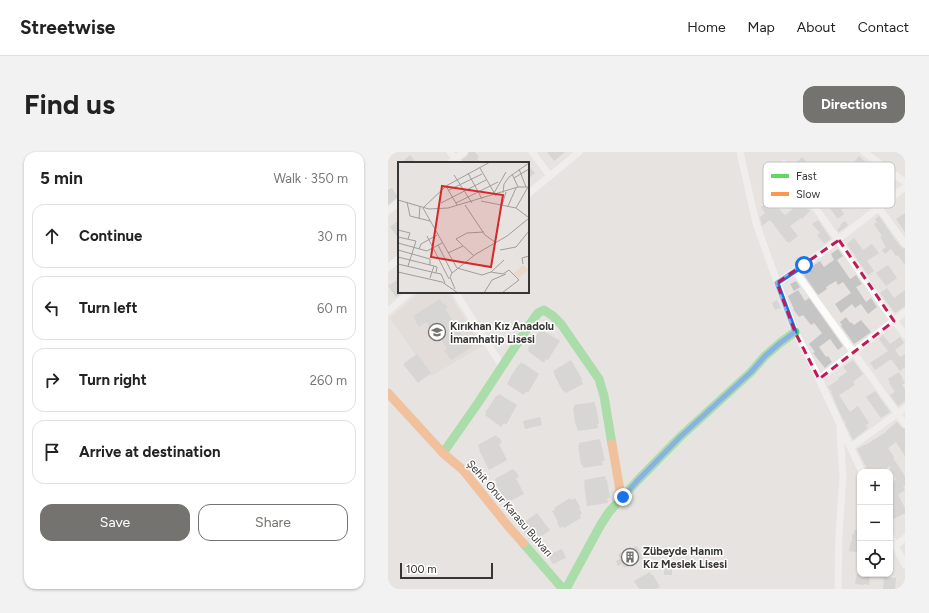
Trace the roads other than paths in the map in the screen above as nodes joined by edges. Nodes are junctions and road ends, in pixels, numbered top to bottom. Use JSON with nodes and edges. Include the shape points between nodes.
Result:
{"nodes":[{"id":1,"x":450,"y":152,"type":"edge"},
{"id":2,"x":464,"y":152,"type":"edge"},
{"id":3,"x":532,"y":152,"type":"edge"},
{"id":4,"x":580,"y":152,"type":"edge"},
{"id":5,"x":740,"y":152,"type":"edge"},
{"id":6,"x":864,"y":152,"type":"edge"},
{"id":7,"x":454,"y":162,"type":"edge"},
{"id":8,"x":878,"y":162,"type":"edge"},
{"id":9,"x":895,"y":175,"type":"edge"},
{"id":10,"x":550,"y":176,"type":"junction"},
{"id":11,"x":905,"y":182,"type":"edge"},
{"id":12,"x":905,"y":187,"type":"edge"},
{"id":13,"x":529,"y":193,"type":"edge"},
{"id":14,"x":895,"y":195,"type":"edge"},
{"id":15,"x":398,"y":203,"type":"edge"},
{"id":16,"x":816,"y":208,"type":"edge"},
{"id":17,"x":879,"y":208,"type":"joint"},
{"id":18,"x":388,"y":211,"type":"edge"},
{"id":19,"x":839,"y":240,"type":"junction"},
{"id":20,"x":905,"y":244,"type":"edge"},
{"id":21,"x":398,"y":259,"type":"edge"},
{"id":22,"x":388,"y":268,"type":"edge"},
{"id":23,"x":795,"y":271,"type":"junction"},
{"id":24,"x":777,"y":283,"type":"junction"},
{"id":25,"x":409,"y":293,"type":"edge"},
{"id":26,"x":456,"y":293,"type":"edge"},
{"id":27,"x":388,"y":311,"type":"edge"},
{"id":28,"x":905,"y":312,"type":"edge"},
{"id":29,"x":894,"y":321,"type":"junction"},
{"id":30,"x":795,"y":332,"type":"junction"},
{"id":31,"x":905,"y":335,"type":"edge"},
{"id":32,"x":853,"y":352,"type":"junction"},
{"id":33,"x":502,"y":366,"type":"junction"},
{"id":34,"x":819,"y":379,"type":"junction"},
{"id":35,"x":388,"y":393,"type":"edge"},
{"id":36,"x":905,"y":408,"type":"edge"},
{"id":37,"x":898,"y":413,"type":"junction"},
{"id":38,"x":905,"y":424,"type":"edge"},
{"id":39,"x":840,"y":425,"type":"junction"},
{"id":40,"x":851,"y":447,"type":"junction"},
{"id":41,"x":443,"y":453,"type":"junction"},
{"id":42,"x":861,"y":469,"type":"edge"},
{"id":43,"x":623,"y":497,"type":"junction"},
{"id":44,"x":905,"y":538,"type":"edge"},
{"id":45,"x":893,"y":541,"type":"edge"},
{"id":46,"x":895,"y":546,"type":"junction"},
{"id":47,"x":905,"y":565,"type":"edge"},
{"id":48,"x":565,"y":589,"type":"edge"},
{"id":49,"x":838,"y":589,"type":"edge"}],
"edges":[{"from":1,"to":7,"type":"street"},
{"from":2,"to":7,"type":"street"},
{"from":3,"to":10,"type":"street"},
{"from":4,"to":10,"type":"street"},
{"from":5,"to":24,"type":"street","via":[[756,223]]},
{"from":6,"to":8,"type":"street"},
{"from":9,"to":11,"type":"street"},
{"from":10,"to":13,"type":"street"},
{"from":12,"to":14,"type":"street"},
{"from":15,"to":18,"type":"street"},
{"from":16,"to":19,"type":"street"},
{"from":17,"to":19,"type":"street"},
{"from":17,"to":20,"type":"street"},
{"from":19,"to":23,"type":"street"},
{"from":19,"to":29,"type":"street"},
{"from":21,"to":22,"type":"street"},
{"from":23,"to":24,"type":"street"},
{"from":23,"to":32,"type":"street"},
{"from":24,"to":30,"type":"street"},
{"from":25,"to":27,"type":"street"},
{"from":26,"to":33,"type":"street"},
{"from":28,"to":29,"type":"street"},
{"from":29,"to":31,"type":"street"},
{"from":29,"to":32,"type":"street"},
{"from":30,"to":34,"type":"street"},
{"from":30,"to":43,"type":"street","via":[[765,356],[680,437]]},
{"from":32,"to":34,"type":"street"},
{"from":32,"to":37,"type":"street"},
{"from":33,"to":41,"type":"street"},
{"from":33,"to":43,"type":"street","via":[[538,313],[544,310],[548,312],[565,329],[601,385]]},
{"from":34,"to":39,"type":"street"},
{"from":35,"to":41,"type":"street","name":"Şehit Onur Karasu Bulvarı"},
{"from":36,"to":37,"type":"street"},
{"from":37,"to":38,"type":"street"},
{"from":37,"to":40,"type":"street"},
{"from":39,"to":40,"type":"street"},
{"from":39,"to":49,"type":"street","via":[[843,477]]},
{"from":40,"to":42,"type":"street"},
{"from":41,"to":48,"type":"street","name":"Şehit Onur Karasu Bulvarı","via":[[463,470],[508,526]]},
{"from":43,"to":48,"type":"street","via":[[606,516]]},
{"from":44,"to":46,"type":"street"},
{"from":45,"to":46,"type":"street"},
{"from":46,"to":47,"type":"street"}]}
